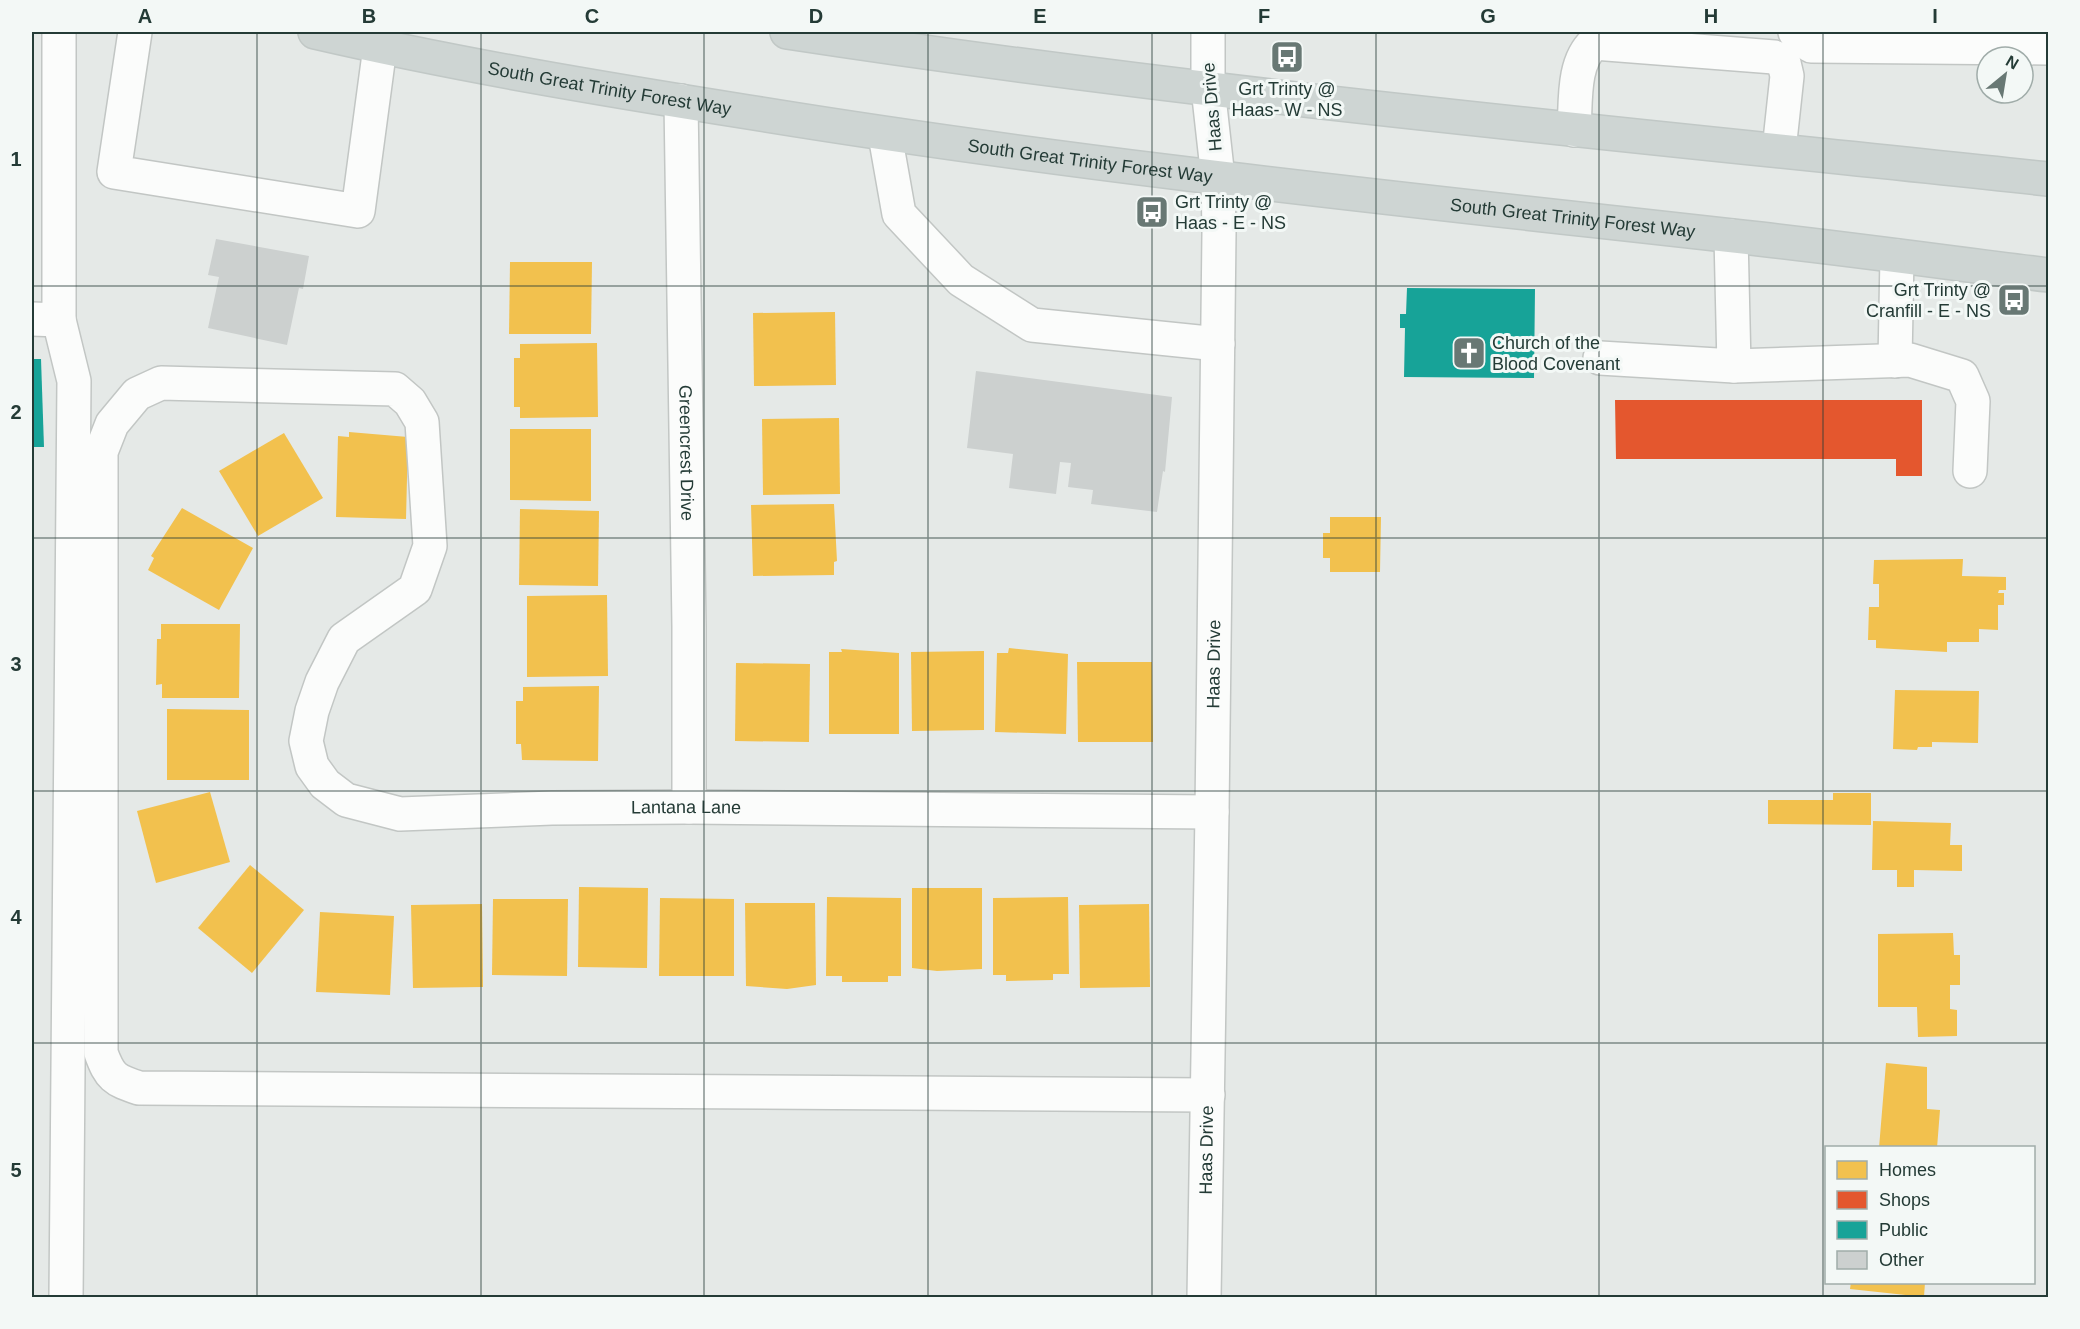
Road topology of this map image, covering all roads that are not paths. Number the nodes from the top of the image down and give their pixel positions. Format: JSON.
{"nodes":[{"id":1,"x":59,"y":32,"type":"edge"},
{"id":2,"x":135,"y":32,"type":"edge"},
{"id":3,"x":315,"y":32,"type":"edge"},
{"id":4,"x":787,"y":32,"type":"edge"},
{"id":5,"x":1208,"y":32,"type":"edge"},
{"id":6,"x":887,"y":39,"type":"edge"},
{"id":7,"x":1793,"y":44,"type":"edge"},
{"id":8,"x":380,"y":47,"type":"junction"},
{"id":9,"x":2049,"y":48,"type":"edge"},
{"id":10,"x":1208,"y":88,"type":"junction"},
{"id":11,"x":681,"y":101,"type":"junction"},
{"id":12,"x":1574,"y":130,"type":"junction"},
{"id":13,"x":885,"y":135,"type":"junction"},
{"id":14,"x":1779,"y":150,"type":"junction"},
{"id":15,"x":1218,"y":178,"type":"junction"},
{"id":16,"x":2049,"y":179,"type":"edge"},
{"id":17,"x":1731,"y":236,"type":"junction"},
{"id":18,"x":1897,"y":256,"type":"junction"},
{"id":19,"x":2049,"y":275,"type":"edge"},
{"id":20,"x":45,"y":320,"type":"edge"},
{"id":21,"x":1218,"y":344,"type":"junction"},
{"id":22,"x":1600,"y":358,"type":"dead end"},
{"id":23,"x":1894,"y":361,"type":"junction"},
{"id":24,"x":1734,"y":366,"type":"junction"},
{"id":25,"x":1970,"y":471,"type":"dead end"},
{"id":26,"x":689,"y":807,"type":"junction"},
{"id":27,"x":1212,"y":812,"type":"junction"},
{"id":28,"x":1208,"y":1095,"type":"junction"},
{"id":29,"x":66,"y":1298,"type":"edge"},
{"id":30,"x":1204,"y":1298,"type":"edge"}],
"edges":[{"from":1,"to":20,"type":"street"},
{"from":2,"to":8,"type":"street"},
{"from":3,"to":8,"type":"main road","name":"South Great Trinity Forest Way"},
{"from":4,"to":6,"type":"main road"},
{"from":5,"to":10,"type":"street","name":"Haas Drive"},
{"from":6,"to":10,"type":"main road"},
{"from":7,"to":9,"type":"street"},
{"from":7,"to":12,"type":"street"},
{"from":7,"to":14,"type":"street"},
{"from":8,"to":11,"type":"main road","name":"South Great Trinity Forest Way"},
{"from":10,"to":12,"type":"main road"},
{"from":10,"to":15,"type":"street","name":"Haas Drive"},
{"from":11,"to":13,"type":"main road","name":"South Great Trinity Forest Way"},
{"from":11,"to":26,"type":"street","name":"Greencrest Drive"},
{"from":12,"to":14,"type":"main road"},
{"from":13,"to":15,"type":"main road","name":"South Great Trinity Forest Way"},
{"from":13,"to":21,"type":"street"},
{"from":14,"to":16,"type":"main road"},
{"from":15,"to":17,"type":"main road","name":"South Great Trinity Forest Way"},
{"from":15,"to":21,"type":"street","name":"Haas Drive"},
{"from":17,"to":18,"type":"main road","name":"South Great Trinity Forest Way"},
{"from":17,"to":24,"type":"street"},
{"from":18,"to":19,"type":"main road","name":"South Great Trinity Forest Way"},
{"from":18,"to":23,"type":"street"},
{"from":20,"to":29,"type":"street"},
{"from":21,"to":27,"type":"street","name":"Haas Drive"},
{"from":22,"to":24,"type":"street"},
{"from":23,"to":24,"type":"street"},
{"from":23,"to":25,"type":"street"},
{"from":26,"to":27,"type":"street","name":"Lantana Lane"},
{"from":26,"to":28,"type":"street","name":"Lantana Lane"},
{"from":27,"to":28,"type":"street","name":"Haas Drive"},
{"from":28,"to":30,"type":"street","name":"Haas Drive"}]}
